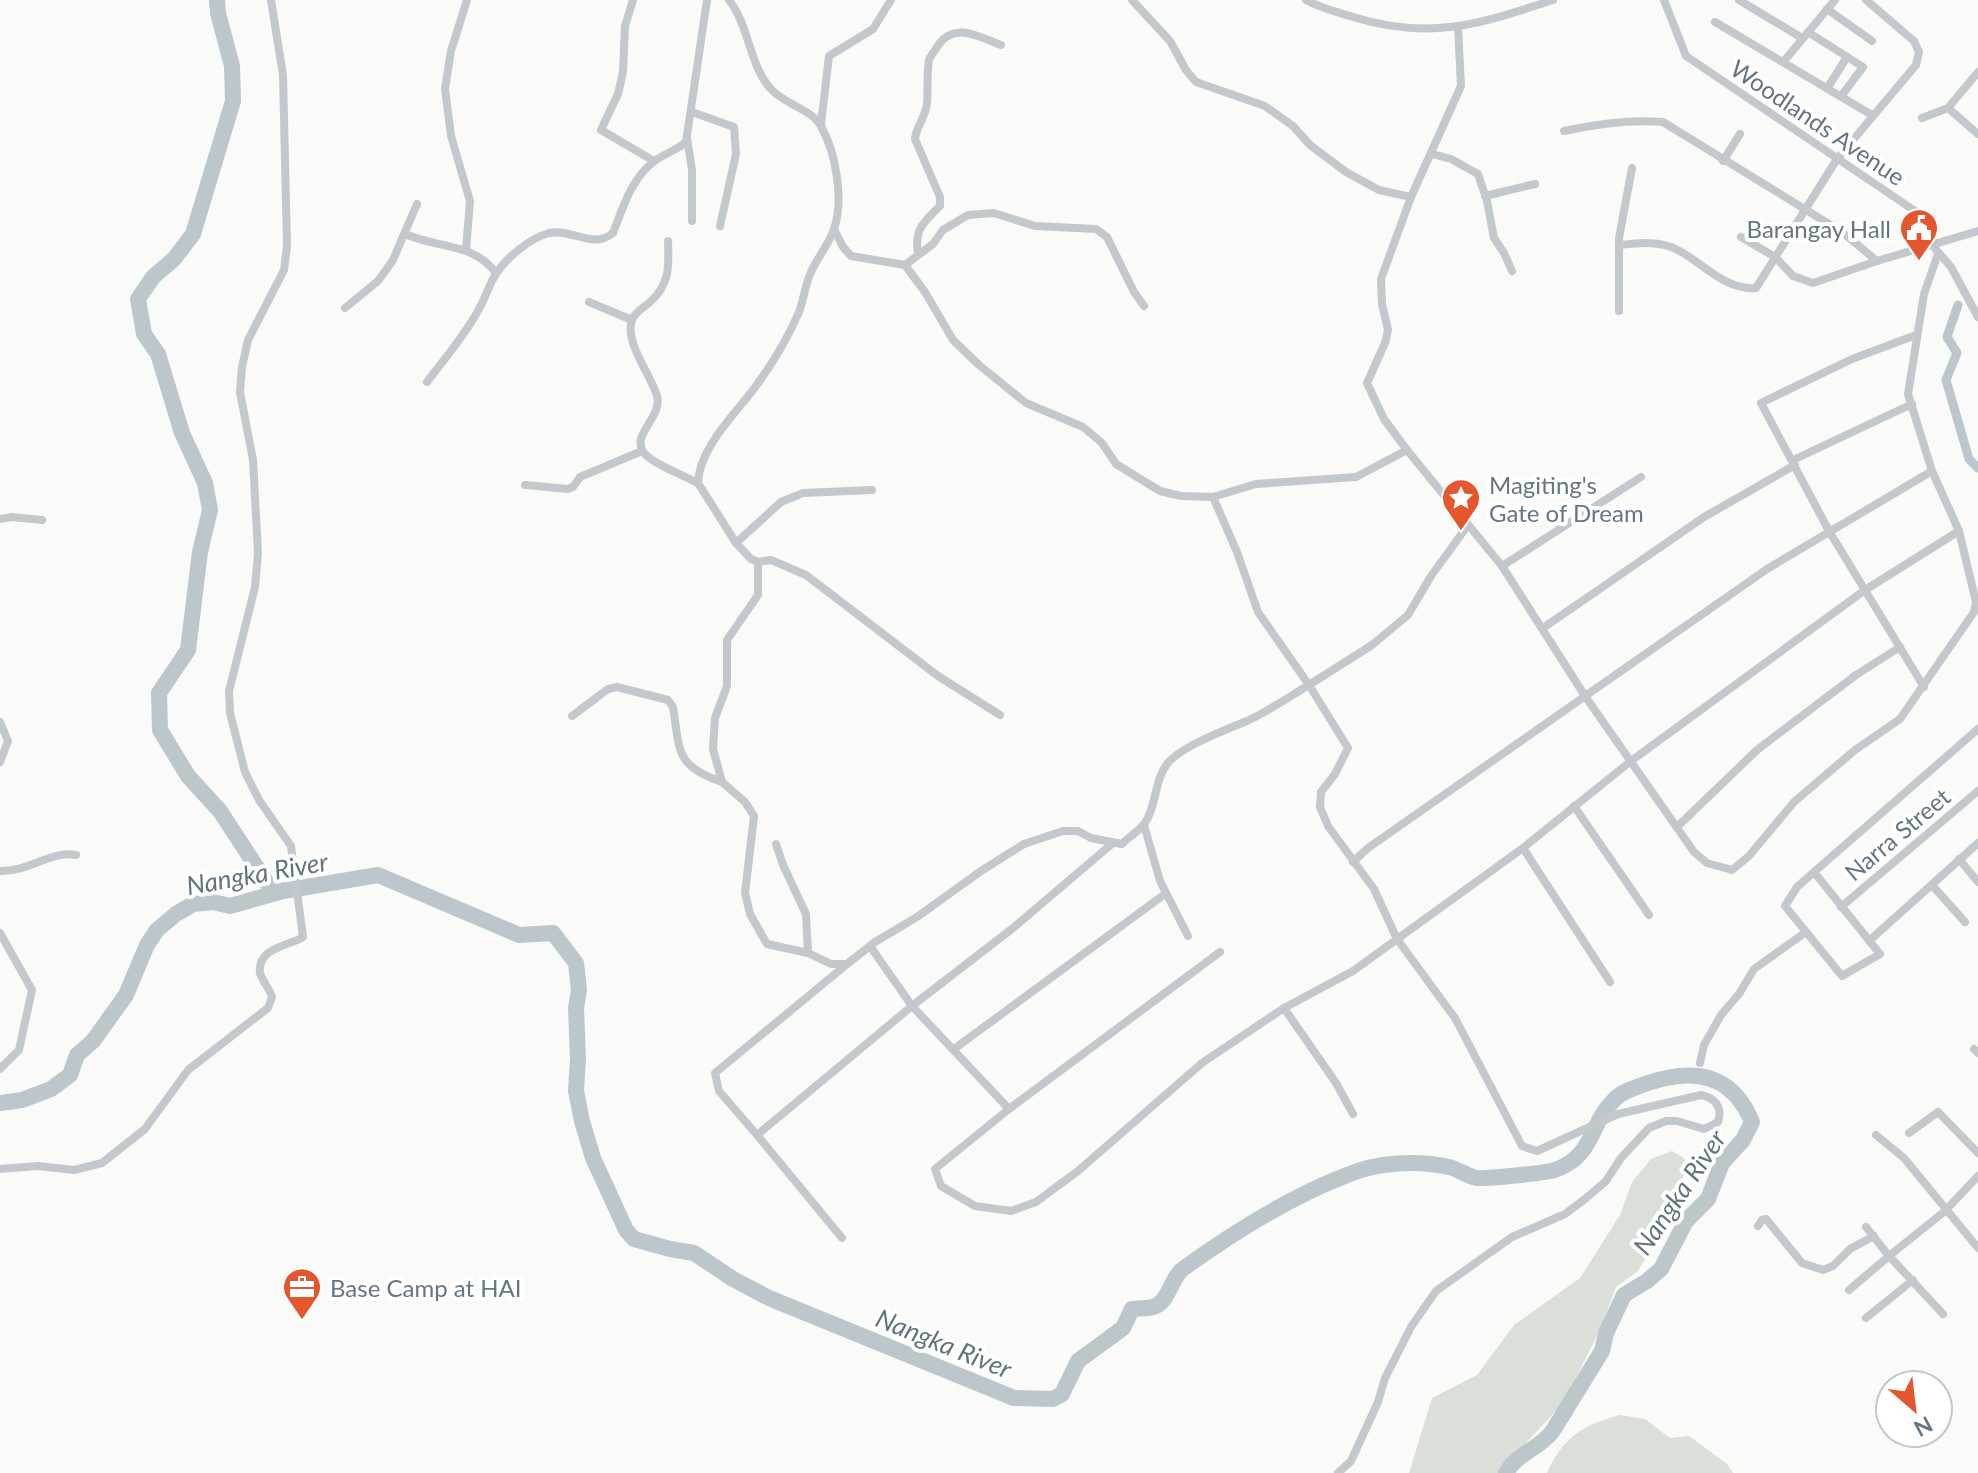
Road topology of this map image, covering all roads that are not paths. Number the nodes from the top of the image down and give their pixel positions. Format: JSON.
{"nodes":[{"id":1,"x":271,"y":0,"type":"edge"},
{"id":2,"x":467,"y":0,"type":"edge"},
{"id":3,"x":633,"y":0,"type":"edge"},
{"id":4,"x":707,"y":0,"type":"edge"},
{"id":5,"x":729,"y":0,"type":"edge"},
{"id":6,"x":891,"y":0,"type":"edge"},
{"id":7,"x":1132,"y":0,"type":"edge"},
{"id":8,"x":1306,"y":0,"type":"edge"},
{"id":9,"x":1514,"y":0,"type":"edge"},
{"id":10,"x":1553,"y":0,"type":"edge"},
{"id":11,"x":1664,"y":0,"type":"edge"},
{"id":12,"x":1739,"y":0,"type":"edge"},
{"id":13,"x":1835,"y":0,"type":"edge"},
{"id":14,"x":1866,"y":0,"type":"edge"},
{"id":15,"x":1827,"y":9,"type":"junction"},
{"id":16,"x":1517,"y":11,"type":"junction"},
{"id":17,"x":1715,"y":22,"type":"dead end"},
{"id":18,"x":1458,"y":27,"type":"junction"},
{"id":19,"x":1805,"y":35,"type":"junction"},
{"id":20,"x":1872,"y":41,"type":"dead end"},
{"id":21,"x":1001,"y":45,"type":"dead end"},
{"id":22,"x":1847,"y":57,"type":"junction"},
{"id":23,"x":1784,"y":61,"type":"junction"},
{"id":24,"x":1978,"y":72,"type":"edge"},
{"id":25,"x":1828,"y":87,"type":"junction"},
{"id":26,"x":1842,"y":95,"type":"junction"},
{"id":27,"x":1948,"y":108,"type":"junction"},
{"id":28,"x":692,"y":112,"type":"junction"},
{"id":29,"x":1872,"y":115,"type":"junction"},
{"id":30,"x":1922,"y":118,"type":"dead end"},
{"id":31,"x":821,"y":124,"type":"junction"},
{"id":32,"x":1564,"y":131,"type":"dead end"},
{"id":33,"x":1740,"y":134,"type":"dead end"},
{"id":34,"x":1978,"y":134,"type":"edge"},
{"id":35,"x":687,"y":137,"type":"junction"},
{"id":36,"x":1432,"y":154,"type":"junction"},
{"id":37,"x":1837,"y":159,"type":"junction"},
{"id":38,"x":654,"y":161,"type":"junction"},
{"id":39,"x":1723,"y":161,"type":"junction"},
{"id":40,"x":1632,"y":168,"type":"dead end"},
{"id":41,"x":1535,"y":184,"type":"dead end"},
{"id":42,"x":1485,"y":196,"type":"junction"},
{"id":43,"x":1411,"y":197,"type":"junction"},
{"id":44,"x":417,"y":204,"type":"dead end"},
{"id":45,"x":1805,"y":209,"type":"junction"},
{"id":46,"x":692,"y":221,"type":"dead end"},
{"id":47,"x":720,"y":226,"type":"dead end"},
{"id":48,"x":834,"y":229,"type":"junction"},
{"id":49,"x":1978,"y":231,"type":"edge"},
{"id":50,"x":405,"y":234,"type":"junction"},
{"id":51,"x":1741,"y":237,"type":"dead end"},
{"id":52,"x":668,"y":241,"type":"dead end"},
{"id":53,"x":1620,"y":245,"type":"junction"},
{"id":54,"x":466,"y":250,"type":"junction"},
{"id":55,"x":1936,"y":250,"type":"junction"},
{"id":56,"x":918,"y":253,"type":"junction"},
{"id":57,"x":1775,"y":257,"type":"junction"},
{"id":58,"x":1877,"y":261,"type":"junction"},
{"id":59,"x":905,"y":265,"type":"junction"},
{"id":60,"x":1512,"y":271,"type":"dead end"},
{"id":61,"x":496,"y":273,"type":"junction"},
{"id":62,"x":589,"y":302,"type":"dead end"},
{"id":63,"x":1144,"y":306,"type":"dead end"},
{"id":64,"x":345,"y":308,"type":"dead end"},
{"id":65,"x":1619,"y":311,"type":"dead end"},
{"id":66,"x":1978,"y":317,"type":"edge"},
{"id":67,"x":632,"y":320,"type":"junction"},
{"id":68,"x":1916,"y":335,"type":"junction"},
{"id":69,"x":427,"y":382,"type":"dead end"},
{"id":70,"x":1912,"y":404,"type":"junction"},
{"id":71,"x":1407,"y":450,"type":"junction"},
{"id":72,"x":642,"y":451,"type":"junction"},
{"id":73,"x":1794,"y":463,"type":"junction"},
{"id":74,"x":1932,"y":471,"type":"junction"},
{"id":75,"x":1641,"y":477,"type":"dead end"},
{"id":76,"x":698,"y":483,"type":"junction"},
{"id":77,"x":525,"y":485,"type":"dead end"},
{"id":78,"x":872,"y":490,"type":"dead end"},
{"id":79,"x":1213,"y":497,"type":"junction"},
{"id":80,"x":0,"y":519,"type":"edge"},
{"id":81,"x":42,"y":520,"type":"dead end"},
{"id":82,"x":1468,"y":525,"type":"junction"},
{"id":83,"x":1829,"y":531,"type":"junction"},
{"id":84,"x":1959,"y":531,"type":"junction"},
{"id":85,"x":736,"y":543,"type":"junction"},
{"id":86,"x":758,"y":562,"type":"junction"},
{"id":87,"x":1502,"y":566,"type":"junction"},
{"id":88,"x":1865,"y":590,"type":"junction"},
{"id":89,"x":1543,"y":628,"type":"junction"},
{"id":90,"x":1900,"y":647,"type":"junction"},
{"id":91,"x":1309,"y":685,"type":"junction"},
{"id":92,"x":1924,"y":687,"type":"junction"},
{"id":93,"x":1585,"y":696,"type":"junction"},
{"id":94,"x":1000,"y":715,"type":"dead end"},
{"id":95,"x":572,"y":716,"type":"dead end"},
{"id":96,"x":0,"y":722,"type":"edge"},
{"id":97,"x":1978,"y":729,"type":"edge"},
{"id":98,"x":1631,"y":761,"type":"junction"},
{"id":99,"x":0,"y":762,"type":"edge"},
{"id":100,"x":722,"y":782,"type":"junction"},
{"id":101,"x":1978,"y":791,"type":"edge"},
{"id":102,"x":1574,"y":806,"type":"junction"},
{"id":103,"x":1144,"y":825,"type":"junction"},
{"id":104,"x":1677,"y":827,"type":"junction"},
{"id":105,"x":1113,"y":843,"type":"junction"},
{"id":106,"x":1978,"y":843,"type":"edge"},
{"id":107,"x":776,"y":844,"type":"dead end"},
{"id":108,"x":1523,"y":848,"type":"junction"},
{"id":109,"x":76,"y":855,"type":"dead end"},
{"id":110,"x":1959,"y":859,"type":"junction"},
{"id":111,"x":1353,"y":862,"type":"junction"},
{"id":112,"x":0,"y":871,"type":"edge"},
{"id":113,"x":1814,"y":872,"type":"junction"},
{"id":114,"x":1978,"y":882,"type":"edge"},
{"id":115,"x":1932,"y":885,"type":"junction"},
{"id":116,"x":1165,"y":894,"type":"junction"},
{"id":117,"x":1841,"y":907,"type":"junction"},
{"id":118,"x":1649,"y":915,"type":"dead end"},
{"id":119,"x":1965,"y":922,"type":"dead end"},
{"id":120,"x":1806,"y":932,"type":"junction"},
{"id":121,"x":0,"y":933,"type":"edge"},
{"id":122,"x":1188,"y":936,"type":"dead end"},
{"id":123,"x":1397,"y":939,"type":"junction"},
{"id":124,"x":1869,"y":941,"type":"junction"},
{"id":125,"x":870,"y":946,"type":"junction"},
{"id":126,"x":1220,"y":952,"type":"dead end"},
{"id":127,"x":808,"y":953,"type":"junction"},
{"id":128,"x":847,"y":964,"type":"junction"},
{"id":129,"x":1610,"y":982,"type":"dead end"},
{"id":130,"x":912,"y":1006,"type":"junction"},
{"id":131,"x":1284,"y":1008,"type":"junction"},
{"id":132,"x":954,"y":1049,"type":"junction"},
{"id":133,"x":1700,"y":1063,"type":"dead end"},
{"id":134,"x":0,"y":1069,"type":"edge"},
{"id":135,"x":1009,"y":1109,"type":"junction"},
{"id":136,"x":1353,"y":1114,"type":"dead end"},
{"id":137,"x":1909,"y":1133,"type":"dead end"},
{"id":138,"x":757,"y":1135,"type":"junction"},
{"id":139,"x":1876,"y":1135,"type":"dead end"},
{"id":140,"x":1978,"y":1153,"type":"edge"},
{"id":141,"x":0,"y":1169,"type":"edge"},
{"id":142,"x":1978,"y":1176,"type":"edge"},
{"id":143,"x":1945,"y":1211,"type":"junction"},
{"id":144,"x":1758,"y":1226,"type":"dead end"},
{"id":145,"x":1866,"y":1227,"type":"dead end"},
{"id":146,"x":1874,"y":1236,"type":"junction"},
{"id":147,"x":842,"y":1238,"type":"dead end"},
{"id":148,"x":1978,"y":1248,"type":"edge"},
{"id":149,"x":1889,"y":1256,"type":"junction"},
{"id":150,"x":1913,"y":1280,"type":"junction"},
{"id":151,"x":1849,"y":1290,"type":"dead end"},
{"id":152,"x":1943,"y":1314,"type":"dead end"},
{"id":153,"x":1866,"y":1318,"type":"dead end"},
{"id":154,"x":1338,"y":1473,"type":"edge"}],
"edges":[{"from":1,"to":141,"type":"street"},
{"from":2,"to":54,"type":"street"},
{"from":3,"to":38,"type":"street"},
{"from":4,"to":28,"type":"street"},
{"from":5,"to":31,"type":"street"},
{"from":6,"to":31,"type":"street"},
{"from":7,"to":43,"type":"street"},
{"from":8,"to":18,"type":"street"},
{"from":9,"to":16,"type":"street"},
{"from":10,"to":16,"type":"street"},
{"from":11,"to":37,"type":"street","name":"Woodlands Avenue"},
{"from":12,"to":19,"type":"street"},
{"from":13,"to":15,"type":"street"},
{"from":14,"to":29,"type":"street"},
{"from":15,"to":19,"type":"street"},
{"from":15,"to":20,"type":"street"},
{"from":16,"to":18,"type":"street"},
{"from":17,"to":23,"type":"street"},
{"from":18,"to":36,"type":"street"},
{"from":19,"to":22,"type":"street"},
{"from":19,"to":23,"type":"street"},
{"from":21,"to":56,"type":"street"},
{"from":22,"to":25,"type":"street"},
{"from":22,"to":26,"type":"street"},
{"from":23,"to":25,"type":"street"},
{"from":24,"to":27,"type":"street"},
{"from":25,"to":26,"type":"street"},
{"from":26,"to":29,"type":"street"},
{"from":27,"to":30,"type":"street"},
{"from":27,"to":34,"type":"street"},
{"from":28,"to":35,"type":"street"},
{"from":28,"to":47,"type":"street"},
{"from":29,"to":37,"type":"street"},
{"from":31,"to":48,"type":"street"},
{"from":32,"to":39,"type":"street"},
{"from":33,"to":39,"type":"street"},
{"from":35,"to":38,"type":"street"},
{"from":35,"to":46,"type":"street"},
{"from":36,"to":42,"type":"street"},
{"from":36,"to":43,"type":"street"},
{"from":37,"to":45,"type":"street"},
{"from":37,"to":55,"type":"street","name":"Woodlands Avenue"},
{"from":38,"to":61,"type":"street"},
{"from":39,"to":45,"type":"street"},
{"from":40,"to":53,"type":"street"},
{"from":41,"to":42,"type":"street"},
{"from":42,"to":60,"type":"street"},
{"from":43,"to":71,"type":"street"},
{"from":44,"to":50,"type":"street"},
{"from":45,"to":57,"type":"street"},
{"from":45,"to":58,"type":"street"},
{"from":48,"to":59,"type":"street"},
{"from":48,"to":76,"type":"street"},
{"from":49,"to":55,"type":"street"},
{"from":50,"to":54,"type":"street"},
{"from":50,"to":64,"type":"street"},
{"from":51,"to":57,"type":"street"},
{"from":52,"to":67,"type":"street"},
{"from":53,"to":57,"type":"street"},
{"from":53,"to":65,"type":"street"},
{"from":54,"to":61,"type":"street"},
{"from":55,"to":58,"type":"street"},
{"from":55,"to":66,"type":"street","name":"Woodlands Avenue"},
{"from":55,"to":68,"type":"street"},
{"from":56,"to":59,"type":"street"},
{"from":56,"to":63,"type":"street"},
{"from":57,"to":58,"type":"street"},
{"from":59,"to":79,"type":"street"},
{"from":61,"to":69,"type":"street"},
{"from":62,"to":67,"type":"street"},
{"from":67,"to":72,"type":"street"},
{"from":68,"to":70,"type":"street"},
{"from":68,"to":73,"type":"street"},
{"from":70,"to":73,"type":"street"},
{"from":70,"to":74,"type":"street"},
{"from":71,"to":79,"type":"street"},
{"from":71,"to":82,"type":"street"},
{"from":72,"to":76,"type":"street"},
{"from":72,"to":77,"type":"street"},
{"from":73,"to":83,"type":"street"},
{"from":73,"to":89,"type":"street"},
{"from":74,"to":83,"type":"street"},
{"from":74,"to":84,"type":"street"},
{"from":75,"to":87,"type":"street"},
{"from":76,"to":85,"type":"street"},
{"from":78,"to":85,"type":"street"},
{"from":79,"to":91,"type":"street"},
{"from":80,"to":81,"type":"street"},
{"from":82,"to":87,"type":"street"},
{"from":82,"to":91,"type":"street"},
{"from":83,"to":88,"type":"street"},
{"from":83,"to":93,"type":"street"},
{"from":84,"to":88,"type":"street"},
{"from":84,"to":92,"type":"street"},
{"from":85,"to":86,"type":"street"},
{"from":86,"to":94,"type":"street"},
{"from":86,"to":100,"type":"street"},
{"from":87,"to":89,"type":"street"},
{"from":88,"to":90,"type":"street"},
{"from":88,"to":98,"type":"street"},
{"from":89,"to":93,"type":"street"},
{"from":90,"to":92,"type":"street"},
{"from":90,"to":104,"type":"street"},
{"from":91,"to":103,"type":"street"},
{"from":91,"to":111,"type":"street"},
{"from":92,"to":104,"type":"street"},
{"from":93,"to":98,"type":"street"},
{"from":93,"to":111,"type":"street"},
{"from":95,"to":100,"type":"street"},
{"from":96,"to":99,"type":"street"},
{"from":97,"to":113,"type":"street"},
{"from":98,"to":102,"type":"street"},
{"from":98,"to":104,"type":"street"},
{"from":100,"to":127,"type":"street"},
{"from":101,"to":117,"type":"street","name":"Narra Street"},
{"from":102,"to":108,"type":"street"},
{"from":102,"to":118,"type":"street"},
{"from":103,"to":105,"type":"street"},
{"from":103,"to":116,"type":"street"},
{"from":105,"to":125,"type":"street"},
{"from":105,"to":130,"type":"street"},
{"from":106,"to":110,"type":"street"},
{"from":107,"to":127,"type":"street"},
{"from":108,"to":123,"type":"street"},
{"from":108,"to":129,"type":"street"},
{"from":109,"to":112,"type":"street"},
{"from":110,"to":114,"type":"street"},
{"from":110,"to":115,"type":"street"},
{"from":111,"to":123,"type":"street"},
{"from":113,"to":117,"type":"street"},
{"from":113,"to":120,"type":"street"},
{"from":115,"to":119,"type":"street"},
{"from":115,"to":124,"type":"street"},
{"from":116,"to":122,"type":"street"},
{"from":116,"to":132,"type":"street"},
{"from":117,"to":124,"type":"street"},
{"from":120,"to":124,"type":"street"},
{"from":120,"to":133,"type":"street"},
{"from":121,"to":134,"type":"street"},
{"from":123,"to":131,"type":"street"},
{"from":123,"to":154,"type":"street"},
{"from":125,"to":128,"type":"street"},
{"from":125,"to":130,"type":"street"},
{"from":126,"to":135,"type":"street"},
{"from":127,"to":128,"type":"street"},
{"from":128,"to":138,"type":"street"},
{"from":130,"to":132,"type":"street"},
{"from":130,"to":138,"type":"street"},
{"from":131,"to":135,"type":"street"},
{"from":131,"to":136,"type":"street"},
{"from":132,"to":135,"type":"street"},
{"from":137,"to":140,"type":"street"},
{"from":138,"to":147,"type":"street"},
{"from":139,"to":143,"type":"street"},
{"from":142,"to":143,"type":"street"},
{"from":143,"to":148,"type":"street"},
{"from":143,"to":149,"type":"street"},
{"from":144,"to":146,"type":"street"},
{"from":145,"to":146,"type":"street"},
{"from":146,"to":149,"type":"street"},
{"from":149,"to":150,"type":"street"},
{"from":149,"to":151,"type":"street"},
{"from":150,"to":152,"type":"street"},
{"from":150,"to":153,"type":"street"}]}
